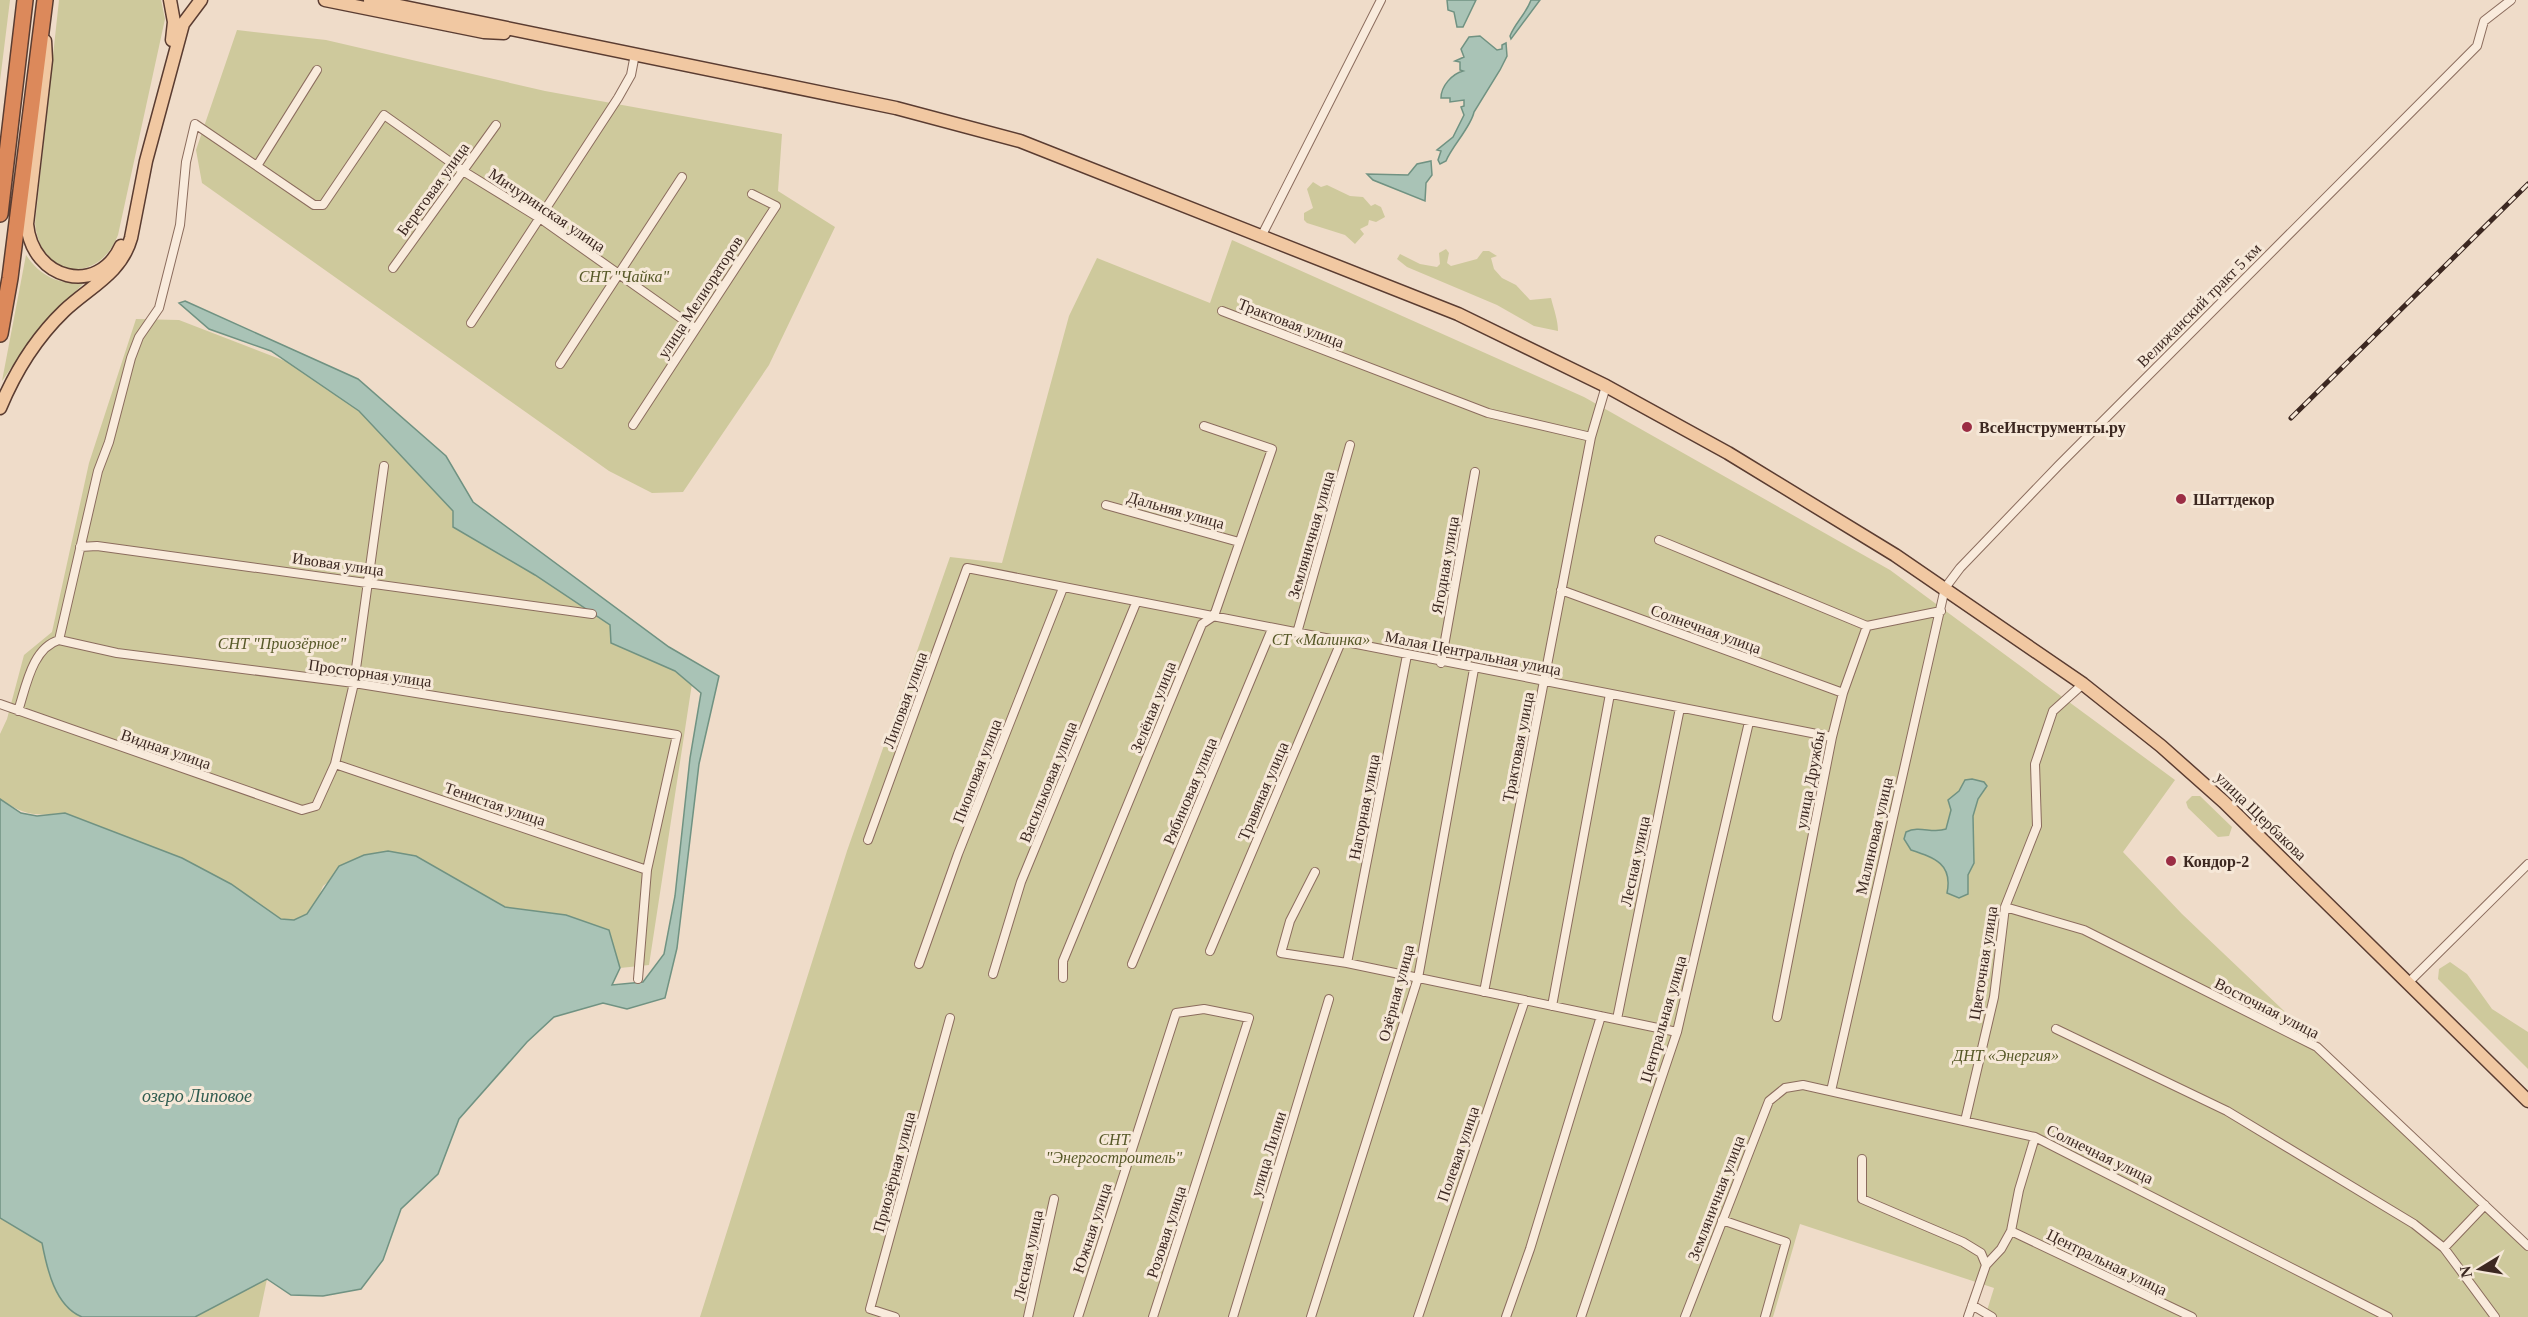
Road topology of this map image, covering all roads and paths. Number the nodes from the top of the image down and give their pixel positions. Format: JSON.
{"nodes":[{"id":1,"x":170,"y":0,"type":"edge"},
{"id":2,"x":201,"y":0,"type":"edge"},
{"id":3,"x":325,"y":0,"type":"edge"},
{"id":4,"x":370,"y":0,"type":"edge"},
{"id":5,"x":411,"y":0,"type":"edge"},
{"id":6,"x":1381,"y":0,"type":"edge"},
{"id":7,"x":2511,"y":0,"type":"edge"},
{"id":8,"x":25,"y":3,"type":"edge"},
{"id":9,"x":44,"y":5,"type":"edge"},
{"id":10,"x":542,"y":35,"type":"junction"},
{"id":11,"x":635,"y":54,"type":"junction"},
{"id":12,"x":317,"y":70,"type":"dead end"},
{"id":13,"x":158,"y":112,"type":"junction"},
{"id":14,"x":496,"y":125,"type":"dead end"},
{"id":15,"x":0,"y":151,"type":"edge"},
{"id":16,"x":146,"y":161,"type":"junction"},
{"id":17,"x":257,"y":166,"type":"junction"},
{"id":18,"x":463,"y":171,"type":"junction"},
{"id":19,"x":682,"y":177,"type":"dead end"},
{"id":20,"x":752,"y":194,"type":"dead end"},
{"id":21,"x":0,"y":214,"type":"edge"},
{"id":22,"x":541,"y":219,"type":"junction"},
{"id":23,"x":1262,"y":235,"type":"junction"},
{"id":24,"x":393,"y":268,"type":"dead end"},
{"id":25,"x":617,"y":274,"type":"junction"},
{"id":26,"x":1222,"y":311,"type":"dead end"},
{"id":27,"x":471,"y":323,"type":"dead end"},
{"id":28,"x":695,"y":328,"type":"junction"},
{"id":29,"x":0,"y":334,"type":"edge"},
{"id":30,"x":560,"y":364,"type":"dead end"},
{"id":31,"x":1606,"y":386,"type":"junction"},
{"id":32,"x":0,"y":408,"type":"edge"},
{"id":33,"x":633,"y":425,"type":"dead end"},
{"id":34,"x":1204,"y":426,"type":"dead end"},
{"id":35,"x":1591,"y":437,"type":"junction"},
{"id":36,"x":1350,"y":445,"type":"dead end"},
{"id":37,"x":384,"y":466,"type":"dead end"},
{"id":38,"x":1475,"y":471,"type":"dead end"},
{"id":39,"x":1106,"y":505,"type":"dead end"},
{"id":40,"x":1659,"y":540,"type":"dead end"},
{"id":41,"x":1239,"y":542,"type":"junction"},
{"id":42,"x":80,"y":547,"type":"junction"},
{"id":43,"x":967,"y":568,"type":"joint"},
{"id":44,"x":369,"y":582,"type":"junction"},
{"id":45,"x":1063,"y":588,"type":"junction"},
{"id":46,"x":1945,"y":588,"type":"junction"},
{"id":47,"x":1561,"y":590,"type":"junction"},
{"id":48,"x":1136,"y":603,"type":"junction"},
{"id":49,"x":1941,"y":611,"type":"junction"},
{"id":50,"x":592,"y":614,"type":"dead end"},
{"id":51,"x":1214,"y":616,"type":"junction"},
{"id":52,"x":1867,"y":626,"type":"junction"},
{"id":53,"x":1272,"y":629,"type":"junction"},
{"id":54,"x":1297,"y":633,"type":"junction"},
{"id":55,"x":59,"y":640,"type":"junction"},
{"id":56,"x":1341,"y":642,"type":"junction"},
{"id":57,"x":1407,"y":656,"type":"junction"},
{"id":58,"x":1441,"y":663,"type":"junction"},
{"id":59,"x":1474,"y":669,"type":"junction"},
{"id":60,"x":1545,"y":681,"type":"junction"},
{"id":61,"x":354,"y":683,"type":"junction"},
{"id":62,"x":2083,"y":684,"type":"junction"},
{"id":63,"x":1843,"y":693,"type":"junction"},
{"id":64,"x":1610,"y":694,"type":"junction"},
{"id":65,"x":0,"y":705,"type":"edge"},
{"id":66,"x":1680,"y":708,"type":"junction"},
{"id":67,"x":15,"y":710,"type":"junction"},
{"id":68,"x":1749,"y":722,"type":"junction"},
{"id":69,"x":1832,"y":737,"type":"junction"},
{"id":70,"x":335,"y":764,"type":"junction"},
{"id":71,"x":868,"y":840,"type":"dead end"},
{"id":72,"x":2528,"y":864,"type":"edge"},
{"id":73,"x":646,"y":870,"type":"junction"},
{"id":74,"x":1315,"y":872,"type":"dead end"},
{"id":75,"x":2005,"y":907,"type":"junction"},
{"id":76,"x":1210,"y":951,"type":"dead end"},
{"id":77,"x":1347,"y":963,"type":"junction"},
{"id":78,"x":919,"y":964,"type":"dead end"},
{"id":79,"x":1132,"y":964,"type":"dead end"},
{"id":80,"x":993,"y":974,"type":"dead end"},
{"id":81,"x":1063,"y":978,"type":"dead end"},
{"id":82,"x":1418,"y":978,"type":"junction"},
{"id":83,"x":638,"y":979,"type":"dead end"},
{"id":84,"x":2409,"y":982,"type":"junction"},
{"id":85,"x":1484,"y":992,"type":"junction"},
{"id":86,"x":1329,"y":999,"type":"dead end"},
{"id":87,"x":1525,"y":1000,"type":"junction"},
{"id":88,"x":1552,"y":1006,"type":"junction"},
{"id":89,"x":1602,"y":1016,"type":"junction"},
{"id":90,"x":1776,"y":1017,"type":"dead end"},
{"id":91,"x":950,"y":1018,"type":"dead end"},
{"id":92,"x":1249,"y":1018,"type":"joint"},
{"id":93,"x":1617,"y":1019,"type":"junction"},
{"id":94,"x":2056,"y":1029,"type":"dead end"},
{"id":95,"x":1677,"y":1032,"type":"junction"},
{"id":96,"x":1831,"y":1091,"type":"junction"},
{"id":97,"x":1779,"y":1092,"type":"joint"},
{"id":98,"x":2528,"y":1101,"type":"edge"},
{"id":99,"x":1965,"y":1121,"type":"junction"},
{"id":100,"x":2035,"y":1137,"type":"junction"},
{"id":101,"x":1862,"y":1158,"type":"dead end"},
{"id":102,"x":1054,"y":1199,"type":"dead end"},
{"id":103,"x":2485,"y":1205,"type":"junction"},
{"id":104,"x":1722,"y":1220,"type":"junction"},
{"id":105,"x":2011,"y":1231,"type":"junction"},
{"id":106,"x":2528,"y":1246,"type":"edge"},
{"id":107,"x":2444,"y":1248,"type":"junction"},
{"id":108,"x":1986,"y":1265,"type":"junction"},
{"id":109,"x":1972,"y":1305,"type":"junction"},
{"id":110,"x":895,"y":1317,"type":"edge"},
{"id":111,"x":1028,"y":1317,"type":"edge"},
{"id":112,"x":1078,"y":1317,"type":"edge"},
{"id":113,"x":1153,"y":1317,"type":"edge"},
{"id":114,"x":1233,"y":1317,"type":"edge"},
{"id":115,"x":1311,"y":1317,"type":"edge"},
{"id":116,"x":1418,"y":1317,"type":"edge"},
{"id":117,"x":1506,"y":1317,"type":"edge"},
{"id":118,"x":1581,"y":1317,"type":"edge"},
{"id":119,"x":1685,"y":1317,"type":"edge"},
{"id":120,"x":1765,"y":1317,"type":"edge"},
{"id":121,"x":1968,"y":1317,"type":"edge"},
{"id":122,"x":1992,"y":1317,"type":"edge"},
{"id":123,"x":2192,"y":1317,"type":"edge"},
{"id":124,"x":2388,"y":1317,"type":"edge"},
{"id":125,"x":2495,"y":1317,"type":"edge"}],
"edges":[{"from":1,"to":13,"type":"main road"},
{"from":2,"to":13,"type":"main road"},
{"from":3,"to":10,"type":"main road"},
{"from":4,"to":10,"type":"main road"},
{"from":5,"to":10,"type":"main road"},
{"from":6,"to":23,"type":"street"},
{"from":7,"to":46,"type":"street","name":"Велижанский тракт 5 км"},
{"from":8,"to":15,"type":"main road"},
{"from":8,"to":21,"type":"highway"},
{"from":9,"to":16,"type":"main road"},
{"from":9,"to":29,"type":"highway"},
{"from":10,"to":11,"type":"main road","name":"улица Щербакова"},
{"from":11,"to":22,"type":"street"},
{"from":11,"to":23,"type":"main road","name":"улица Щербакова"},
{"from":12,"to":17,"type":"street"},
{"from":13,"to":16,"type":"main road"},
{"from":14,"to":18,"type":"street","name":"Береговая улица"},
{"from":16,"to":32,"type":"main road"},
{"from":17,"to":18,"type":"street","name":"Мичуринская улица"},
{"from":17,"to":42,"type":"street"},
{"from":18,"to":22,"type":"street","name":"Мичуринская улица"},
{"from":18,"to":24,"type":"street","name":"Береговая улица"},
{"from":19,"to":25,"type":"street"},
{"from":20,"to":28,"type":"street","name":"улица Мелиораторов"},
{"from":22,"to":25,"type":"street","name":"Мичуринская улица"},
{"from":22,"to":27,"type":"street"},
{"from":23,"to":31,"type":"main road","name":"улица Щербакова"},
{"from":25,"to":28,"type":"street","name":"Мичуринская улица"},
{"from":25,"to":30,"type":"street"},
{"from":26,"to":35,"type":"street","name":"Трактовая улица"},
{"from":28,"to":33,"type":"street","name":"улица Мелиораторов"},
{"from":31,"to":35,"type":"street","name":"Трактовая улица"},
{"from":31,"to":46,"type":"main road","name":"улица Щербакова"},
{"from":34,"to":41,"type":"street","name":"Зелёная улица"},
{"from":35,"to":47,"type":"street","name":"Трактовая улица"},
{"from":36,"to":54,"type":"street","name":"Земляничная улица"},
{"from":37,"to":44,"type":"street"},
{"from":38,"to":58,"type":"street","name":"Ягодная улица"},
{"from":39,"to":41,"type":"street","name":"Дальняя улица"},
{"from":40,"to":52,"type":"street"},
{"from":41,"to":51,"type":"street","name":"Зелёная улица"},
{"from":42,"to":44,"type":"street","name":"Ивовая улица"},
{"from":42,"to":55,"type":"street"},
{"from":43,"to":45,"type":"street","name":"Малая Центральная улица"},
{"from":43,"to":71,"type":"street","name":"Липовая улица"},
{"from":44,"to":50,"type":"street","name":"Ивовая улица"},
{"from":44,"to":61,"type":"street"},
{"from":45,"to":48,"type":"street","name":"Малая Центральная улица"},
{"from":45,"to":78,"type":"street","name":"Пионовая улица"},
{"from":46,"to":49,"type":"street","name":"Малиновая улица"},
{"from":46,"to":62,"type":"main road","name":"улица Щербакова"},
{"from":47,"to":60,"type":"street","name":"Трактовая улица"},
{"from":47,"to":63,"type":"street","name":"Солнечная улица"},
{"from":48,"to":51,"type":"street","name":"Малая Центральная улица"},
{"from":48,"to":80,"type":"street","name":"Васильковая улица"},
{"from":49,"to":52,"type":"street"},
{"from":49,"to":96,"type":"street","name":"Малиновая улица"},
{"from":51,"to":53,"type":"street","name":"Малая Центральная улица"},
{"from":51,"to":81,"type":"street","name":"Зелёная улица"},
{"from":52,"to":63,"type":"street","name":"улица Дружбы"},
{"from":53,"to":54,"type":"street","name":"Малая Центральная улица"},
{"from":53,"to":79,"type":"street","name":"Рябиновая улица"},
{"from":54,"to":56,"type":"street","name":"Малая Центральная улица"},
{"from":55,"to":61,"type":"street","name":"Просторная улица"},
{"from":55,"to":67,"type":"street"},
{"from":56,"to":57,"type":"street","name":"Малая Центральная улица"},
{"from":56,"to":76,"type":"street","name":"Травяная улица"},
{"from":57,"to":58,"type":"street","name":"Малая Центральная улица"},
{"from":57,"to":77,"type":"street","name":"Нагорная улица"},
{"from":58,"to":59,"type":"street","name":"Малая Центральная улица"},
{"from":59,"to":60,"type":"street","name":"Малая Центральная улица"},
{"from":59,"to":82,"type":"street","name":"Озёрная улица"},
{"from":60,"to":64,"type":"street","name":"Малая Центральная улица"},
{"from":60,"to":85,"type":"street","name":"Трактовая улица"},
{"from":61,"to":70,"type":"street"},
{"from":61,"to":73,"type":"street","name":"Просторная улица"},
{"from":62,"to":75,"type":"street","name":"Цветочная улица"},
{"from":62,"to":84,"type":"main road","name":"улица Щербакова"},
{"from":63,"to":69,"type":"street","name":"улица Дружбы"},
{"from":64,"to":66,"type":"street","name":"Малая Центральная улица"},
{"from":64,"to":88,"type":"street"},
{"from":65,"to":67,"type":"street","name":"Видная улица"},
{"from":66,"to":68,"type":"street","name":"Малая Центральная улица"},
{"from":66,"to":93,"type":"street","name":"Лесная улица"},
{"from":67,"to":70,"type":"street","name":"Видная улица"},
{"from":68,"to":69,"type":"street","name":"Малая Центральная улица"},
{"from":68,"to":95,"type":"street","name":"Центральная улица"},
{"from":69,"to":90,"type":"street","name":"улица Дружбы"},
{"from":70,"to":73,"type":"street","name":"Тенистая улица"},
{"from":72,"to":84,"type":"street"},
{"from":73,"to":83,"type":"street"},
{"from":74,"to":77,"type":"street"},
{"from":75,"to":99,"type":"street","name":"Цветочная улица"},
{"from":75,"to":103,"type":"street","name":"Восточная улица"},
{"from":77,"to":82,"type":"street"},
{"from":82,"to":85,"type":"street"},
{"from":82,"to":115,"type":"street","name":"Озёрная улица"},
{"from":84,"to":98,"type":"main road","name":"улица Щербакова"},
{"from":85,"to":87,"type":"street"},
{"from":86,"to":114,"type":"street","name":"улица Лилии"},
{"from":87,"to":88,"type":"street"},
{"from":87,"to":116,"type":"street","name":"Полевая улица"},
{"from":88,"to":89,"type":"street"},
{"from":89,"to":93,"type":"street"},
{"from":89,"to":117,"type":"street"},
{"from":91,"to":110,"type":"street","name":"Приозёрная улица"},
{"from":92,"to":112,"type":"street","name":"Южная улица"},
{"from":92,"to":113,"type":"street","name":"Розовая улица"},
{"from":93,"to":95,"type":"street"},
{"from":94,"to":107,"type":"street"},
{"from":95,"to":118,"type":"street","name":"Центральная улица"},
{"from":96,"to":97,"type":"street","name":"Солнечная улица"},
{"from":96,"to":99,"type":"street","name":"Солнечная улица"},
{"from":97,"to":104,"type":"street","name":"Земляничная улица"},
{"from":99,"to":100,"type":"street","name":"Солнечная улица"},
{"from":100,"to":105,"type":"street"},
{"from":100,"to":124,"type":"street","name":"Солнечная улица"},
{"from":101,"to":108,"type":"street"},
{"from":102,"to":111,"type":"street","name":"Лесная улица"},
{"from":103,"to":106,"type":"street","name":"Восточная улица"},
{"from":103,"to":107,"type":"street"},
{"from":104,"to":119,"type":"street","name":"Земляничная улица"},
{"from":104,"to":120,"type":"street"},
{"from":105,"to":108,"type":"street"},
{"from":105,"to":123,"type":"street","name":"Центральная улица"},
{"from":107,"to":125,"type":"street"},
{"from":108,"to":109,"type":"street"},
{"from":109,"to":121,"type":"street"},
{"from":109,"to":122,"type":"street"}]}
